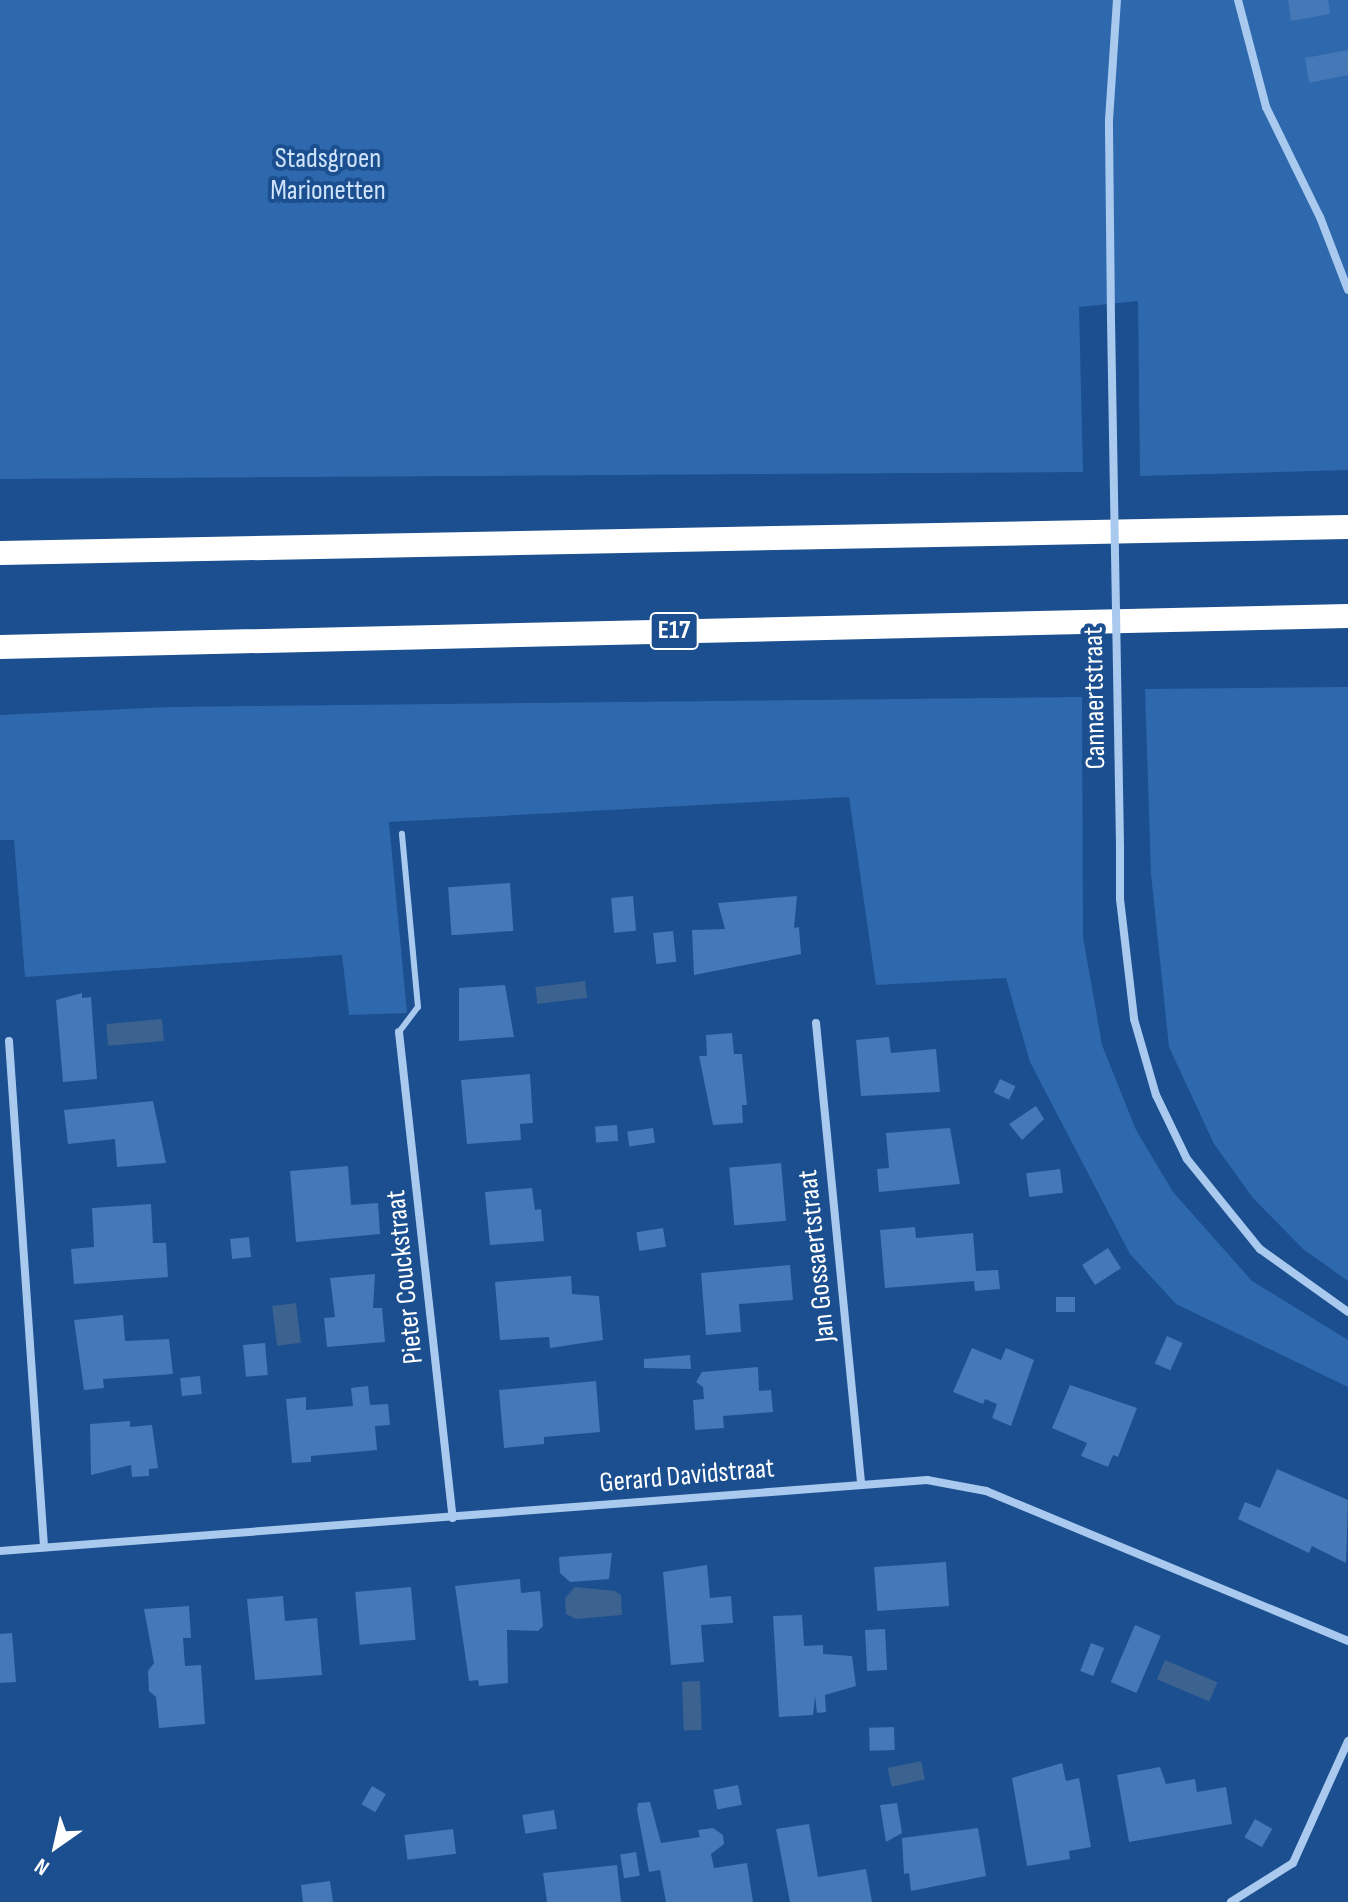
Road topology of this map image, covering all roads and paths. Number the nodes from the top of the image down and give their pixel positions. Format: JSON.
{"nodes":[{"id":1,"x":1117,"y":0,"type":"edge"},
{"id":2,"x":1238,"y":0,"type":"edge"},
{"id":3,"x":1348,"y":290,"type":"edge"},
{"id":4,"x":1348,"y":527,"type":"edge"},
{"id":5,"x":0,"y":553,"type":"edge"},
{"id":6,"x":1348,"y":616,"type":"edge"},
{"id":7,"x":0,"y":647,"type":"edge"},
{"id":8,"x":402,"y":834,"type":"dead end"},
{"id":9,"x":816,"y":1023,"type":"dead end"},
{"id":10,"x":399,"y":1032,"type":"joint"},
{"id":11,"x":9,"y":1041,"type":"dead end"},
{"id":12,"x":1348,"y":1312,"type":"edge"},
{"id":13,"x":861,"y":1484,"type":"junction"},
{"id":14,"x":453,"y":1518,"type":"junction"},
{"id":15,"x":44,"y":1547,"type":"junction"},
{"id":16,"x":0,"y":1551,"type":"edge"},
{"id":17,"x":1348,"y":1641,"type":"edge"},
{"id":18,"x":1348,"y":1741,"type":"edge"},
{"id":19,"x":1231,"y":1902,"type":"edge"}],
"edges":[{"from":1,"to":12,"type":"street","name":"Cannaertstraat","bridge":true},
{"from":2,"to":3,"type":"street"},
{"from":4,"to":5,"type":"highway"},
{"from":6,"to":7,"type":"highway","number":"E17"},
{"from":8,"to":10,"type":"lane"},
{"from":9,"to":13,"type":"street","name":"Jan Gossaertstraat"},
{"from":10,"to":14,"type":"street","name":"Pieter Couckstraat"},
{"from":11,"to":15,"type":"street"},
{"from":13,"to":14,"type":"street","name":"Gerard Davidstraat"},
{"from":13,"to":17,"type":"street","name":"Gerard Davidstraat"},
{"from":14,"to":15,"type":"street","name":"Gerard Davidstraat"},
{"from":15,"to":16,"type":"street","name":"Gerard Davidstraat"},
{"from":18,"to":19,"type":"street"}]}
